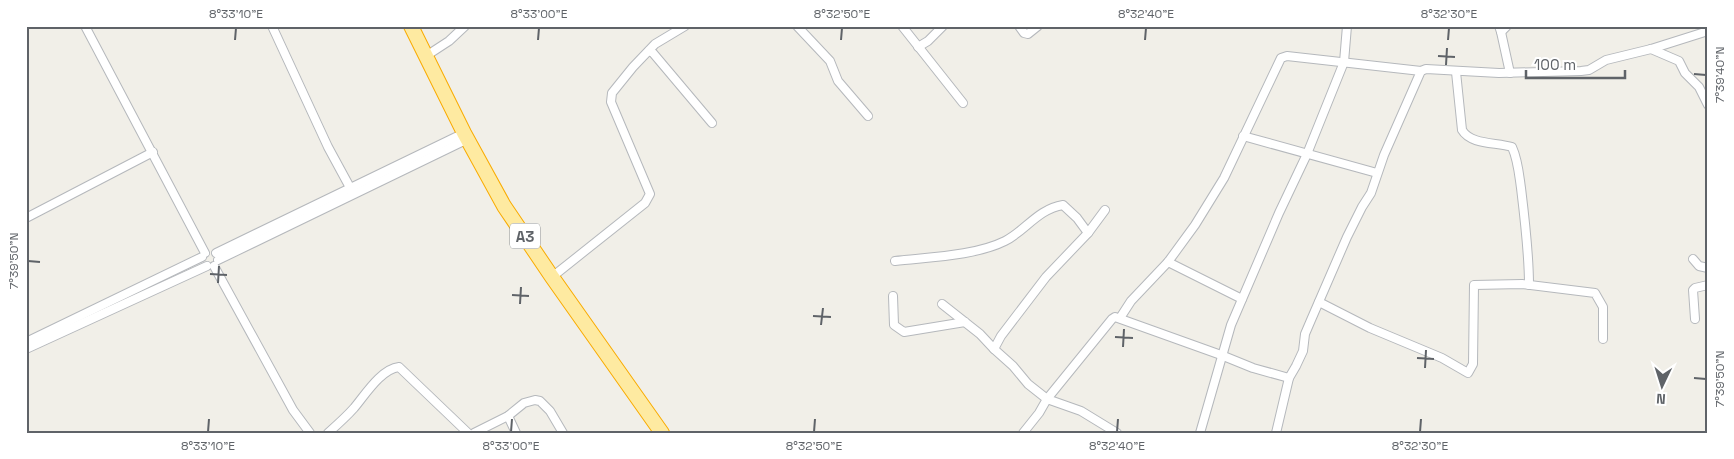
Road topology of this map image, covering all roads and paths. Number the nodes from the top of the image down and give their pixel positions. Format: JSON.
{"nodes":[{"id":1,"x":85,"y":26,"type":"edge"},
{"id":2,"x":272,"y":26,"type":"edge"},
{"id":3,"x":412,"y":26,"type":"edge"},
{"id":4,"x":465,"y":26,"type":"edge"},
{"id":5,"x":685,"y":26,"type":"edge"},
{"id":6,"x":797,"y":26,"type":"edge"},
{"id":7,"x":902,"y":26,"type":"edge"},
{"id":8,"x":943,"y":26,"type":"edge"},
{"id":9,"x":1019,"y":26,"type":"edge"},
{"id":10,"x":1038,"y":26,"type":"edge"},
{"id":11,"x":1347,"y":26,"type":"edge"},
{"id":12,"x":1507,"y":26,"type":"edge"},
{"id":13,"x":1500,"y":29,"type":"edge"},
{"id":14,"x":1708,"y":31,"type":"edge"},
{"id":15,"x":918,"y":47,"type":"junction"},
{"id":16,"x":649,"y":50,"type":"junction"},
{"id":17,"x":1651,"y":50,"type":"junction"},
{"id":18,"x":426,"y":56,"type":"junction"},
{"id":19,"x":1344,"y":62,"type":"junction"},
{"id":20,"x":1421,"y":71,"type":"junction"},
{"id":21,"x":1456,"y":72,"type":"junction"},
{"id":22,"x":1510,"y":72,"type":"junction"},
{"id":23,"x":963,"y":103,"type":"dead end"},
{"id":24,"x":1708,"y":105,"type":"edge"},
{"id":25,"x":868,"y":116,"type":"dead end"},
{"id":26,"x":712,"y":123,"type":"dead end"},
{"id":27,"x":466,"y":136,"type":"junction"},
{"id":28,"x":1243,"y":136,"type":"junction"},
{"id":29,"x":153,"y":152,"type":"junction"},
{"id":30,"x":1307,"y":154,"type":"junction"},
{"id":31,"x":1377,"y":173,"type":"junction"},
{"id":32,"x":352,"y":192,"type":"junction"},
{"id":33,"x":1105,"y":210,"type":"dead end"},
{"id":34,"x":26,"y":218,"type":"edge"},
{"id":35,"x":1088,"y":233,"type":"junction"},
{"id":36,"x":203,"y":255,"type":"junction"},
{"id":37,"x":1694,"y":259,"type":"dead end"},
{"id":38,"x":214,"y":261,"type":"junction"},
{"id":39,"x":894,"y":261,"type":"dead end"},
{"id":40,"x":1168,"y":262,"type":"junction"},
{"id":41,"x":1708,"y":268,"type":"edge"},
{"id":42,"x":552,"y":277,"type":"junction"},
{"id":43,"x":1529,"y":285,"type":"junction"},
{"id":44,"x":1708,"y":285,"type":"edge"},
{"id":45,"x":893,"y":296,"type":"dead end"},
{"id":46,"x":1242,"y":299,"type":"junction"},
{"id":47,"x":1319,"y":302,"type":"junction"},
{"id":48,"x":942,"y":304,"type":"dead end"},
{"id":49,"x":1120,"y":318,"type":"junction"},
{"id":50,"x":1696,"y":319,"type":"dead end"},
{"id":51,"x":966,"y":322,"type":"junction"},
{"id":52,"x":1603,"y":339,"type":"dead end"},
{"id":53,"x":26,"y":342,"type":"edge"},
{"id":54,"x":26,"y":349,"type":"edge"},
{"id":55,"x":994,"y":349,"type":"junction"},
{"id":56,"x":1222,"y":355,"type":"junction"},
{"id":57,"x":1289,"y":378,"type":"junction"},
{"id":58,"x":1047,"y":399,"type":"junction"},
{"id":59,"x":508,"y":416,"type":"junction"},
{"id":60,"x":310,"y":433,"type":"edge"},
{"id":61,"x":328,"y":433,"type":"edge"},
{"id":62,"x":468,"y":433,"type":"edge"},
{"id":63,"x":474,"y":433,"type":"edge"},
{"id":64,"x":516,"y":433,"type":"edge"},
{"id":65,"x":563,"y":433,"type":"edge"},
{"id":66,"x":662,"y":433,"type":"edge"},
{"id":67,"x":1024,"y":433,"type":"edge"},
{"id":68,"x":1117,"y":433,"type":"edge"},
{"id":69,"x":1200,"y":433,"type":"edge"},
{"id":70,"x":1276,"y":433,"type":"edge"}],
"edges":[{"from":1,"to":29,"type":"street"},
{"from":2,"to":32,"type":"street"},
{"from":3,"to":18,"type":"highway","number":"A3"},
{"from":4,"to":18,"type":"street"},
{"from":5,"to":16,"type":"street"},
{"from":6,"to":25,"type":"street"},
{"from":7,"to":15,"type":"street"},
{"from":8,"to":15,"type":"street"},
{"from":9,"to":10,"type":"street"},
{"from":11,"to":19,"type":"street"},
{"from":12,"to":13,"type":"street"},
{"from":13,"to":22,"type":"street"},
{"from":14,"to":17,"type":"street"},
{"from":15,"to":23,"type":"street"},
{"from":16,"to":26,"type":"street"},
{"from":16,"to":42,"type":"street"},
{"from":17,"to":22,"type":"street"},
{"from":17,"to":24,"type":"street"},
{"from":18,"to":27,"type":"highway","number":"A3"},
{"from":19,"to":20,"type":"street"},
{"from":19,"to":28,"type":"street"},
{"from":19,"to":30,"type":"street"},
{"from":20,"to":21,"type":"street"},
{"from":20,"to":31,"type":"street"},
{"from":21,"to":22,"type":"street"},
{"from":21,"to":43,"type":"street"},
{"from":27,"to":32,"type":"street"},
{"from":27,"to":42,"type":"highway","number":"A3"},
{"from":28,"to":30,"type":"street"},
{"from":28,"to":40,"type":"street"},
{"from":29,"to":34,"type":"street"},
{"from":29,"to":36,"type":"street"},
{"from":30,"to":31,"type":"street"},
{"from":30,"to":46,"type":"street"},
{"from":31,"to":47,"type":"street"},
{"from":32,"to":38,"type":"street"},
{"from":33,"to":35,"type":"street"},
{"from":35,"to":39,"type":"street"},
{"from":35,"to":55,"type":"street"},
{"from":36,"to":38,"type":"street"},
{"from":36,"to":38,"type":"street"},
{"from":36,"to":53,"type":"street"},
{"from":37,"to":41,"type":"street"},
{"from":38,"to":54,"type":"street"},
{"from":38,"to":60,"type":"street"},
{"from":40,"to":46,"type":"street"},
{"from":40,"to":49,"type":"street"},
{"from":42,"to":66,"type":"highway","number":"A3"},
{"from":43,"to":47,"type":"street"},
{"from":43,"to":52,"type":"street"},
{"from":44,"to":50,"type":"street"},
{"from":45,"to":51,"type":"street"},
{"from":46,"to":56,"type":"street"},
{"from":47,"to":57,"type":"street"},
{"from":48,"to":51,"type":"street"},
{"from":49,"to":56,"type":"street"},
{"from":49,"to":58,"type":"street"},
{"from":51,"to":55,"type":"street"},
{"from":55,"to":58,"type":"street"},
{"from":56,"to":57,"type":"street"},
{"from":56,"to":69,"type":"street"},
{"from":57,"to":70,"type":"street"},
{"from":58,"to":67,"type":"street"},
{"from":58,"to":68,"type":"street"},
{"from":59,"to":63,"type":"street"},
{"from":59,"to":64,"type":"street"},
{"from":59,"to":65,"type":"street"},
{"from":61,"to":62,"type":"street"}]}
